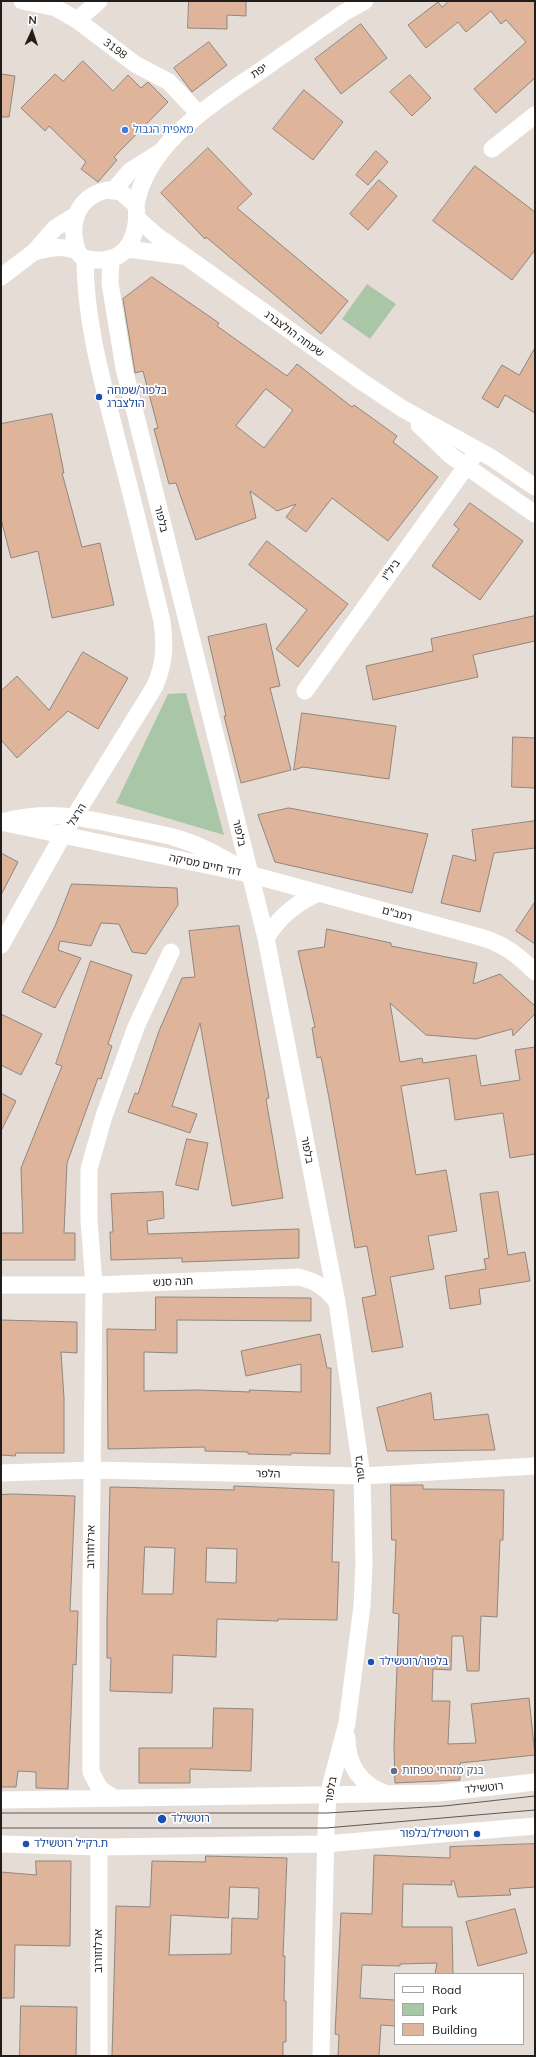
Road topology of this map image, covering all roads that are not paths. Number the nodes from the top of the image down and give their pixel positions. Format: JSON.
{"nodes":[{"id":1,"x":22,"y":1,"type":"edge"},
{"id":2,"x":98,"y":1,"type":"edge"},
{"id":3,"x":365,"y":1,"type":"edge"},
{"id":4,"x":341,"y":6,"type":"edge"},
{"id":5,"x":77,"y":20,"type":"junction"},
{"id":6,"x":198,"y":113,"type":"junction"},
{"id":7,"x":535,"y":115,"type":"edge"},
{"id":8,"x":492,"y":149,"type":"dead end"},
{"id":9,"x":161,"y":152,"type":"junction"},
{"id":10,"x":113,"y":191,"type":"junction"},
{"id":11,"x":137,"y":212,"type":"junction"},
{"id":12,"x":76,"y":215,"type":"junction"},
{"id":13,"x":127,"y":249,"type":"junction"},
{"id":14,"x":34,"y":252,"type":"junction"},
{"id":15,"x":81,"y":254,"type":"junction"},
{"id":16,"x":186,"y":256,"type":"junction"},
{"id":17,"x":111,"y":258,"type":"junction"},
{"id":18,"x":1,"y":277,"type":"edge"},
{"id":19,"x":403,"y":409,"type":"junction"},
{"id":20,"x":478,"y":450,"type":"junction"},
{"id":21,"x":466,"y":466,"type":"junction"},
{"id":22,"x":535,"y":487,"type":"edge"},
{"id":23,"x":533,"y":508,"type":"edge"},
{"id":24,"x":305,"y":691,"type":"dead end"},
{"id":25,"x":76,"y":816,"type":"junction"},
{"id":26,"x":64,"y":835,"type":"junction"},
{"id":27,"x":249,"y":874,"type":"junction"},
{"id":28,"x":318,"y":893,"type":"junction"},
{"id":29,"x":266,"y":938,"type":"junction"},
{"id":30,"x":1,"y":945,"type":"edge"},
{"id":31,"x":171,"y":952,"type":"dead end"},
{"id":32,"x":535,"y":972,"type":"edge"},
{"id":33,"x":1,"y":1285,"type":"edge"},
{"id":34,"x":94,"y":1285,"type":"junction"},
{"id":35,"x":336,"y":1302,"type":"junction"},
{"id":36,"x":535,"y":1466,"type":"edge"},
{"id":37,"x":93,"y":1470,"type":"junction"},
{"id":38,"x":1,"y":1473,"type":"edge"},
{"id":39,"x":362,"y":1476,"type":"junction"},
{"id":40,"x":346,"y":1723,"type":"junction"},
{"id":41,"x":535,"y":1782,"type":"edge"},
{"id":42,"x":388,"y":1794,"type":"junction"},
{"id":43,"x":328,"y":1795,"type":"junction"},
{"id":44,"x":114,"y":1798,"type":"junction"},
{"id":45,"x":1,"y":1800,"type":"edge"},
{"id":46,"x":535,"y":1826,"type":"edge"},
{"id":47,"x":1,"y":1844,"type":"edge"},
{"id":48,"x":325,"y":1844,"type":"junction"},
{"id":49,"x":99,"y":1847,"type":"junction"},
{"id":50,"x":99,"y":2056,"type":"edge"},
{"id":51,"x":321,"y":2056,"type":"edge"}],
"edges":[{"from":1,"to":5,"type":"street","name":"3198"},
{"from":2,"to":5,"type":"street"},
{"from":3,"to":4,"type":"street","name":"יפת"},
{"from":4,"to":6,"type":"street","name":"יפת"},
{"from":5,"to":6,"type":"street","name":"3198"},
{"from":6,"to":9,"type":"street","name":"יפת"},
{"from":7,"to":8,"type":"street"},
{"from":9,"to":10,"type":"street","name":"יפת"},
{"from":9,"to":11,"type":"street","name":"יפת"},
{"from":10,"to":11,"type":"street"},
{"from":10,"to":12,"type":"street"},
{"from":11,"to":13,"type":"street"},
{"from":11,"to":16,"type":"street","name":"שמחה הולצברג"},
{"from":12,"to":14,"type":"street"},
{"from":12,"to":15,"type":"street"},
{"from":13,"to":16,"type":"street","name":"שמחה הולצברג"},
{"from":13,"to":17,"type":"street"},
{"from":14,"to":15,"type":"street"},
{"from":14,"to":18,"type":"street"},
{"from":15,"to":17,"type":"street"},
{"from":15,"to":25,"type":"street","name":"הרצל"},
{"from":16,"to":19,"type":"street","name":"שמחה הולצברג"},
{"from":17,"to":27,"type":"street","name":"בלפור"},
{"from":19,"to":20,"type":"street","name":"שמחה הולצברג"},
{"from":19,"to":21,"type":"street","name":"שמחה הולצברג"},
{"from":20,"to":21,"type":"street","name":"ביל\"ו"},
{"from":20,"to":22,"type":"street","name":"שמחה הולצברג"},
{"from":21,"to":23,"type":"street","name":"שמחה הולצברג"},
{"from":21,"to":24,"type":"street","name":"ביל\"ו"},
{"from":25,"to":26,"type":"street","name":"הרצל"},
{"from":25,"to":26,"type":"street","name":"דוד חיים מסיקה"},
{"from":25,"to":27,"type":"street","name":"דוד חיים מסיקה"},
{"from":26,"to":27,"type":"street","name":"דוד חיים מסיקה"},
{"from":26,"to":30,"type":"street","name":"הרצל"},
{"from":27,"to":28,"type":"street","name":"רמב\"ם"},
{"from":27,"to":29,"type":"street","name":"בלפור"},
{"from":28,"to":29,"type":"street"},
{"from":28,"to":32,"type":"street","name":"רמב\"ם"},
{"from":29,"to":35,"type":"street","name":"בלפור"},
{"from":31,"to":34,"type":"street","name":"ארלוזורוב"},
{"from":33,"to":34,"type":"street","name":"חנה סנש"},
{"from":34,"to":35,"type":"street","name":"חנה סנש"},
{"from":34,"to":37,"type":"street","name":"ארלוזורוב"},
{"from":35,"to":39,"type":"street","name":"בלפור"},
{"from":36,"to":39,"type":"street","name":"הלפר"},
{"from":37,"to":38,"type":"street","name":"הלפר"},
{"from":37,"to":39,"type":"street","name":"הלפר"},
{"from":37,"to":44,"type":"street","name":"ארלוזורוב"},
{"from":39,"to":40,"type":"street","name":"בלפור"},
{"from":40,"to":42,"type":"street"},
{"from":40,"to":43,"type":"street","name":"בלפור"},
{"from":41,"to":42,"type":"street","name":"רוטשילד"},
{"from":42,"to":43,"type":"street","name":"רוטשילד"},
{"from":43,"to":44,"type":"street","name":"רוטשילד"},
{"from":43,"to":48,"type":"street","name":"בלפור"},
{"from":44,"to":45,"type":"street","name":"רוטשילד"},
{"from":46,"to":48,"type":"street"},
{"from":47,"to":49,"type":"street"},
{"from":48,"to":49,"type":"street"},
{"from":48,"to":51,"type":"street","name":"בלפור"},
{"from":49,"to":50,"type":"street","name":"ארלוזורוב"}]}
